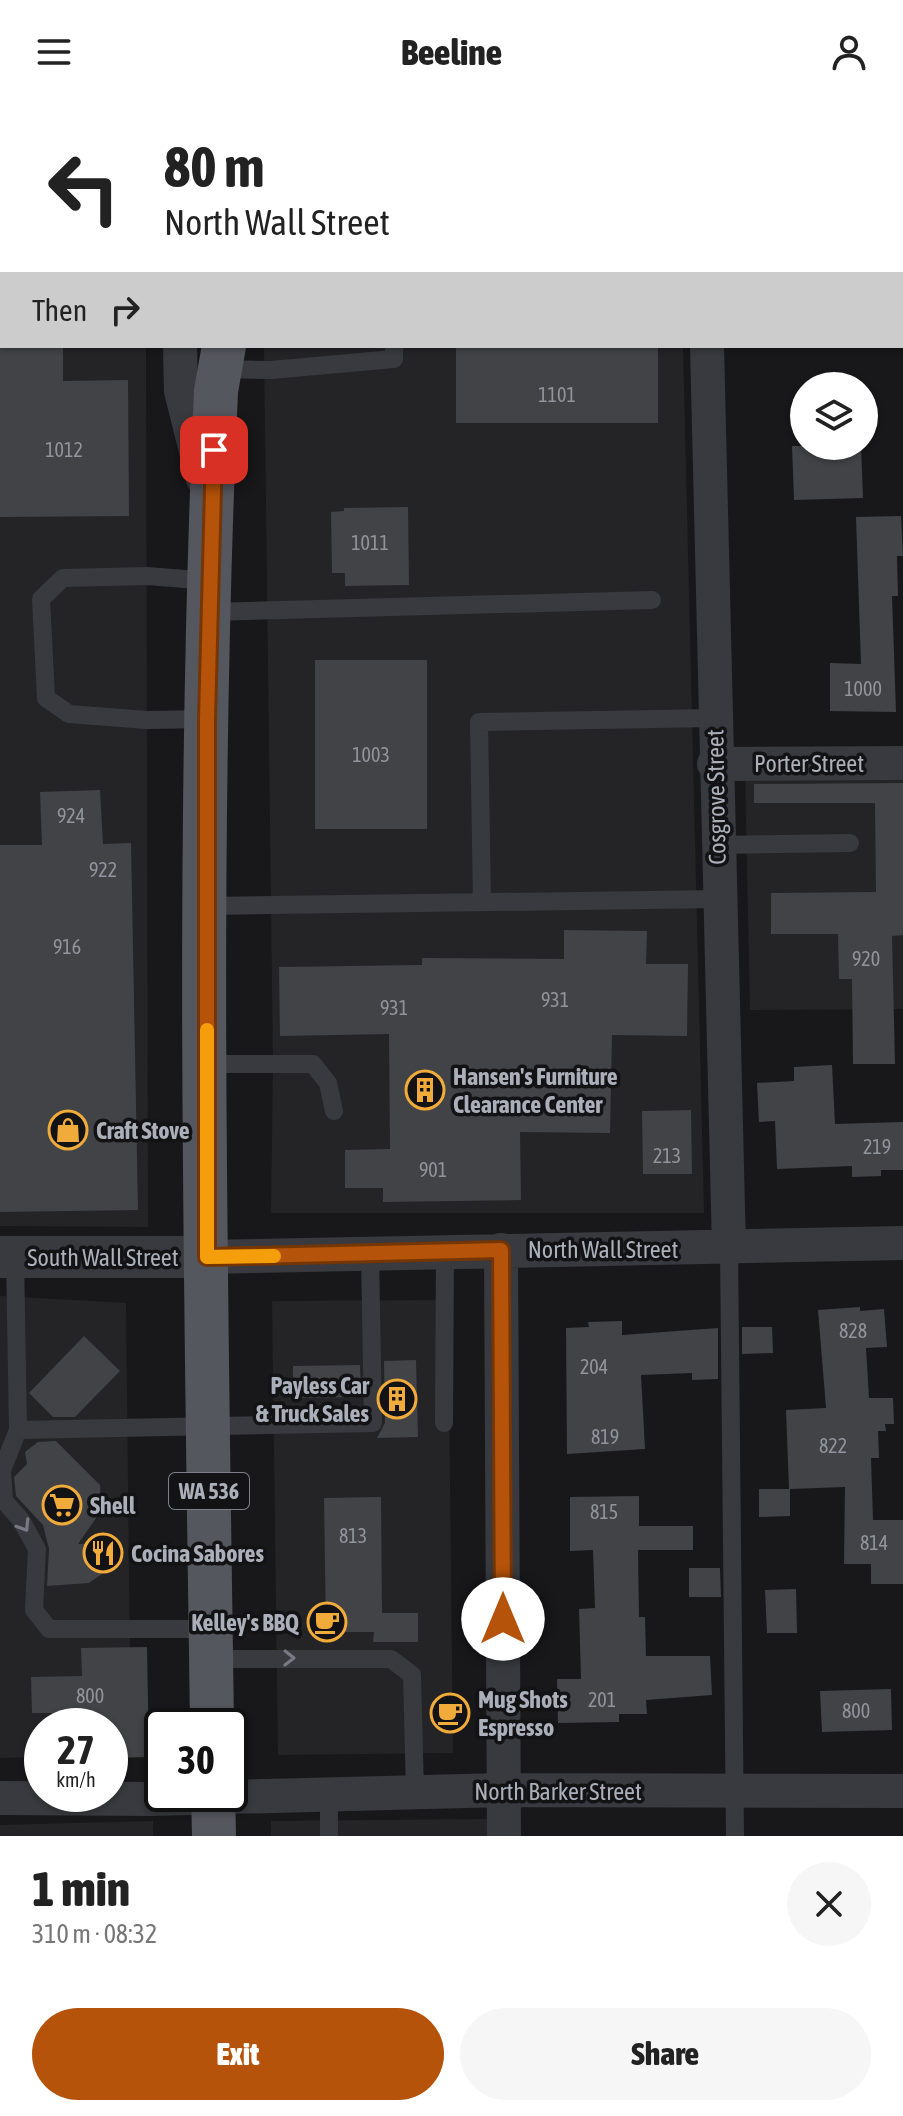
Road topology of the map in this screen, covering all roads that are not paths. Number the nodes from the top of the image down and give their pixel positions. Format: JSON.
{"nodes":[{"id":1,"x":180,"y":348,"type":"edge"},
{"id":2,"x":394,"y":348,"type":"edge"},
{"id":3,"x":707,"y":348,"type":"edge"},
{"id":4,"x":222,"y":357,"type":"edge"},
{"id":5,"x":211,"y":509,"type":"junction"},
{"id":6,"x":209,"y":596,"type":"junction"},
{"id":7,"x":652,"y":600,"type":"dead end"},
{"id":8,"x":714,"y":718,"type":"junction"},
{"id":9,"x":207,"y":719,"type":"junction"},
{"id":10,"x":903,"y":763,"type":"edge"},
{"id":11,"x":714,"y":764,"type":"junction"},
{"id":12,"x":850,"y":843,"type":"dead end"},
{"id":13,"x":717,"y":845,"type":"junction"},
{"id":14,"x":718,"y":899,"type":"junction"},
{"id":15,"x":482,"y":902,"type":"junction"},
{"id":16,"x":207,"y":906,"type":"junction"},
{"id":17,"x":207,"y":1064,"type":"junction"},
{"id":18,"x":334,"y":1111,"type":"dead end"},
{"id":19,"x":903,"y":1243,"type":"edge"},
{"id":20,"x":729,"y":1249,"type":"junction"},
{"id":21,"x":501,"y":1250,"type":"junction"},
{"id":22,"x":445,"y":1251,"type":"junction"},
{"id":23,"x":370,"y":1253,"type":"junction"},
{"id":24,"x":7,"y":1257,"type":"edge"},
{"id":25,"x":207,"y":1257,"type":"junction"},
{"id":26,"x":444,"y":1423,"type":"dead end"},
{"id":27,"x":208,"y":1427,"type":"junction"},
{"id":28,"x":18,"y":1430,"type":"junction"},
{"id":29,"x":211,"y":1644,"type":"junction"},
{"id":30,"x":212,"y":1708,"type":"edge"},
{"id":31,"x":504,"y":1790,"type":"junction"},
{"id":32,"x":735,"y":1791,"type":"junction"},
{"id":33,"x":903,"y":1791,"type":"edge"},
{"id":34,"x":415,"y":1792,"type":"junction"},
{"id":35,"x":329,"y":1794,"type":"junction"},
{"id":36,"x":3,"y":1802,"type":"edge"},
{"id":37,"x":248,"y":1804,"type":"edge"},
{"id":38,"x":144,"y":1807,"type":"edge"},
{"id":39,"x":329,"y":1836,"type":"edge"},
{"id":40,"x":504,"y":1836,"type":"edge"},
{"id":41,"x":735,"y":1836,"type":"edge"}],
"edges":[{"from":1,"to":5,"type":"street"},
{"from":2,"to":4,"type":"lane"},
{"from":3,"to":8,"type":"street","name":"Cosgrove Street"},
{"from":4,"to":5,"type":"main road","number":"WA 536"},
{"from":5,"to":6,"type":"main road","number":"WA 536"},
{"from":6,"to":7,"type":"lane"},
{"from":6,"to":9,"type":"main road","number":"WA 536"},
{"from":6,"to":9,"type":"lane"},
{"from":8,"to":11,"type":"street","name":"Cosgrove Street"},
{"from":8,"to":15,"type":"lane"},
{"from":9,"to":16,"type":"main road","number":"WA 536"},
{"from":10,"to":11,"type":"street","name":"Porter Street"},
{"from":11,"to":13,"type":"street","name":"Cosgrove Street"},
{"from":12,"to":13,"type":"lane"},
{"from":13,"to":14,"type":"street","name":"Cosgrove Street"},
{"from":14,"to":15,"type":"lane"},
{"from":14,"to":20,"type":"street","name":"Cosgrove Street"},
{"from":15,"to":16,"type":"lane"},
{"from":16,"to":17,"type":"main road","number":"WA 536"},
{"from":17,"to":18,"type":"lane"},
{"from":17,"to":25,"type":"main road","number":"WA 536"},
{"from":19,"to":20,"type":"street","name":"North Wall Street"},
{"from":20,"to":21,"type":"street","name":"North Wall Street"},
{"from":20,"to":32,"type":"lane"},
{"from":21,"to":22,"type":"street","name":"North Wall Street"},
{"from":21,"to":31,"type":"street"},
{"from":22,"to":23,"type":"street","name":"North Wall Street"},
{"from":22,"to":26,"type":"lane"},
{"from":23,"to":25,"type":"street","name":"North Wall Street"},
{"from":23,"to":27,"type":"lane"},
{"from":24,"to":25,"type":"street","name":"South Wall Street"},
{"from":24,"to":28,"type":"lane"},
{"from":25,"to":27,"type":"main road","number":"WA 536"},
{"from":27,"to":28,"type":"lane"},
{"from":27,"to":29,"type":"main road","number":"WA 536"},
{"from":28,"to":29,"type":"lane","one_way":true},
{"from":29,"to":30,"type":"main road","number":"WA 536"},
{"from":29,"to":34,"type":"lane","one_way":true},
{"from":31,"to":32,"type":"street","name":"North Barker Street"},
{"from":31,"to":34,"type":"street","name":"North Barker Street"},
{"from":31,"to":40,"type":"street"},
{"from":32,"to":33,"type":"street","name":"North Barker Street"},
{"from":32,"to":41,"type":"lane"},
{"from":34,"to":35,"type":"street","name":"North Barker Street"},
{"from":35,"to":37,"type":"street","name":"North Barker Street"},
{"from":35,"to":39,"type":"lane"},
{"from":36,"to":38,"type":"street","name":"North Barker Street"}]}
